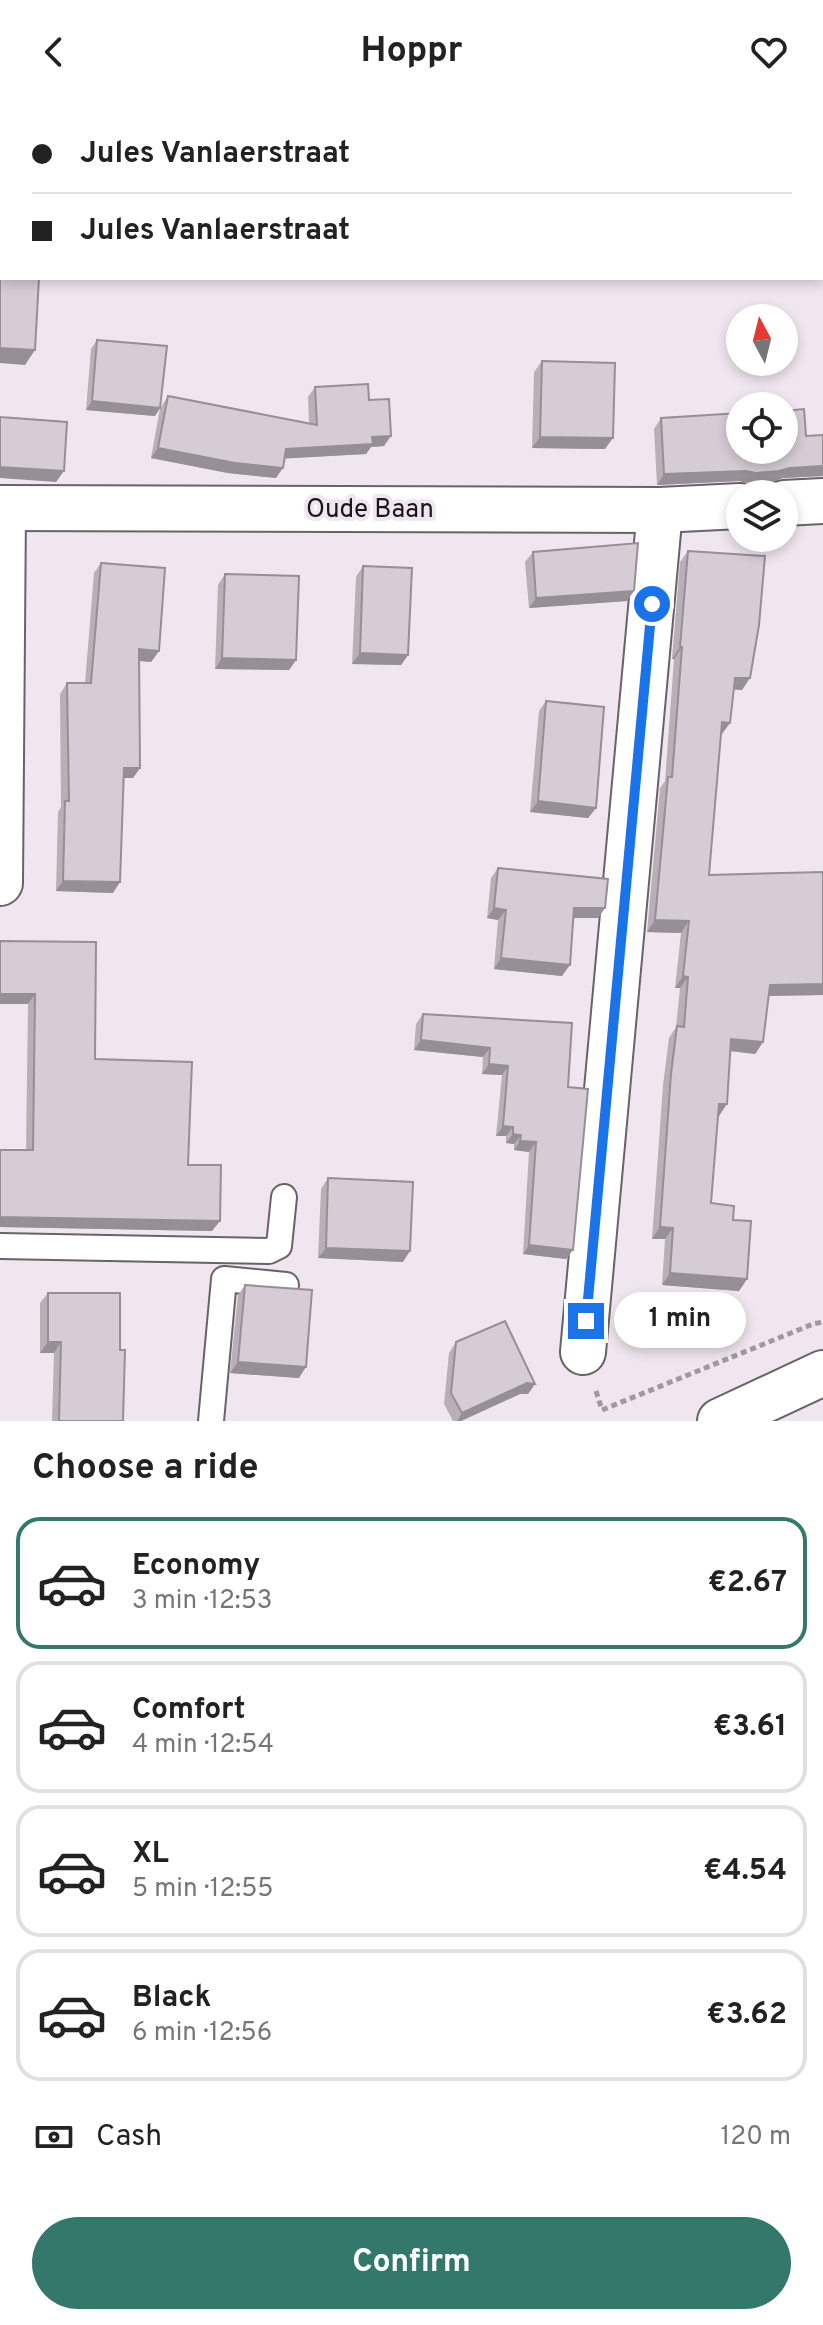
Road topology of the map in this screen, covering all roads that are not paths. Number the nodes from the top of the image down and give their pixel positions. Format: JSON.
{"nodes":[{"id":1,"x":823,"y":501,"type":"edge"},
{"id":2,"x":798,"y":502,"type":"edge"},
{"id":3,"x":726,"y":507,"type":"edge"},
{"id":4,"x":2,"y":509,"type":"edge"},
{"id":5,"x":660,"y":510,"type":"junction"},
{"id":6,"x":0,"y":883,"type":"edge"},
{"id":7,"x":284,"y":1197,"type":"dead end"},
{"id":8,"x":0,"y":1246,"type":"edge"},
{"id":9,"x":286,"y":1285,"type":"edge"},
{"id":10,"x":583,"y":1352,"type":"dead end"},
{"id":11,"x":823,"y":1373,"type":"edge"},
{"id":12,"x":211,"y":1421,"type":"edge"},
{"id":13,"x":720,"y":1421,"type":"edge"}],
"edges":[{"from":1,"to":2,"type":"street"},
{"from":3,"to":5,"type":"street","name":"Oude Baan"},
{"from":4,"to":5,"type":"street","name":"Oude Baan"},
{"from":4,"to":6,"type":"street"},
{"from":5,"to":10,"type":"street"},
{"from":7,"to":8,"type":"lane"},
{"from":9,"to":12,"type":"lane"},
{"from":11,"to":13,"type":"street"}]}
